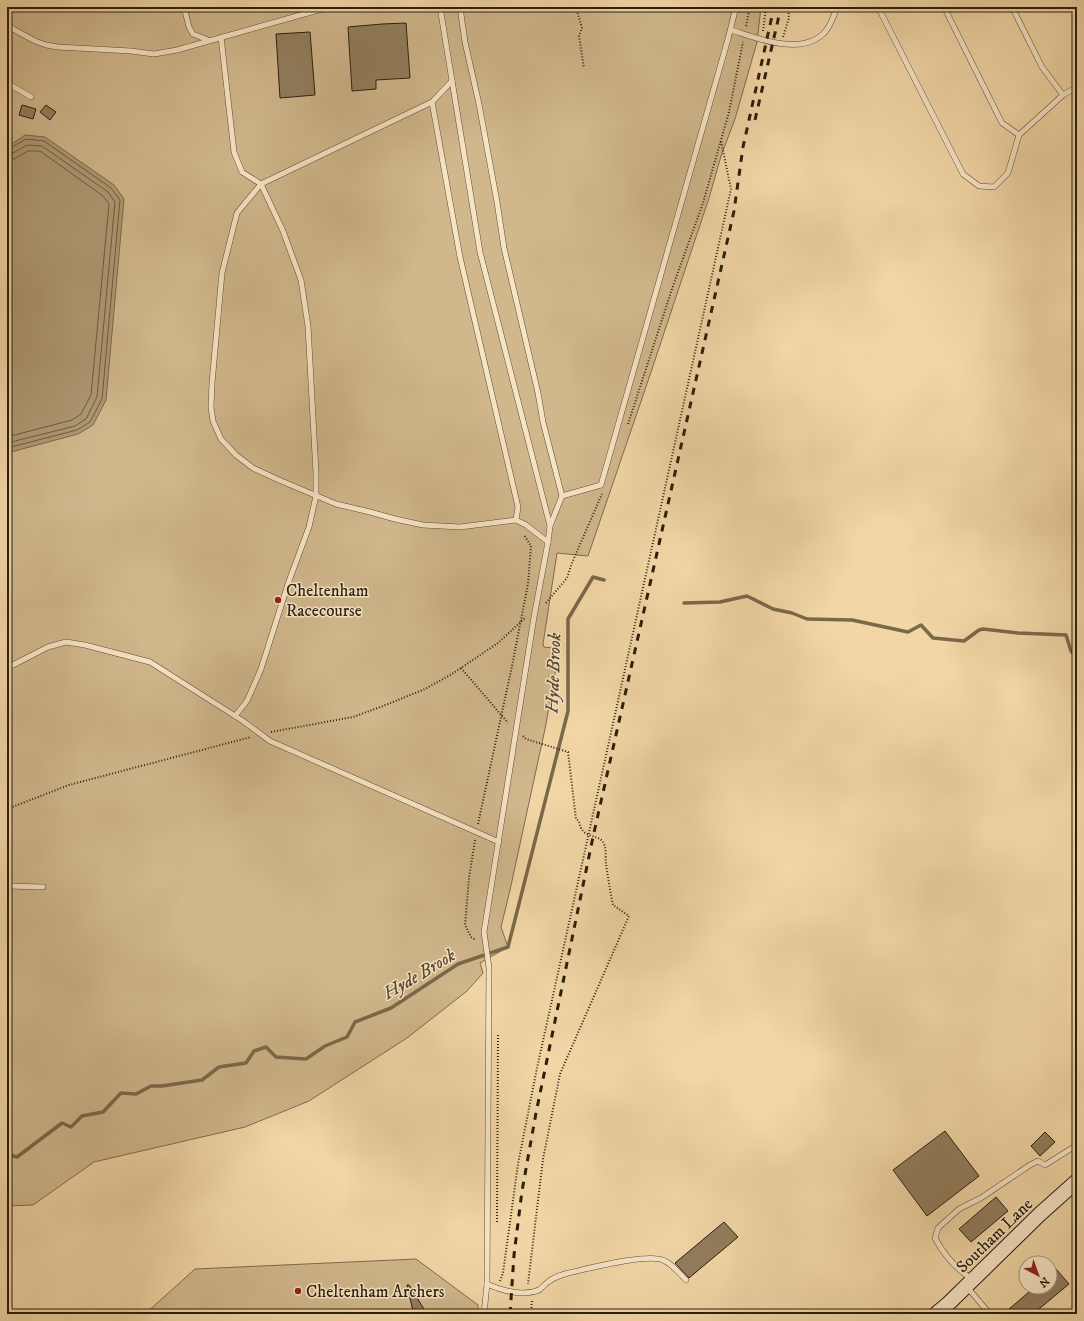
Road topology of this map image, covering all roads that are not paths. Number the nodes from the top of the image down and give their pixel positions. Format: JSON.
{"nodes":[{"id":1,"x":184,"y":7,"type":"edge"},
{"id":2,"x":329,"y":7,"type":"edge"},
{"id":3,"x":440,"y":7,"type":"edge"},
{"id":4,"x":460,"y":7,"type":"edge"},
{"id":5,"x":736,"y":7,"type":"edge"},
{"id":6,"x":837,"y":7,"type":"edge"},
{"id":7,"x":878,"y":7,"type":"edge"},
{"id":8,"x":944,"y":7,"type":"edge"},
{"id":9,"x":1012,"y":7,"type":"edge"},
{"id":10,"x":7,"y":24,"type":"edge"},
{"id":11,"x":731,"y":30,"type":"junction"},
{"id":12,"x":221,"y":37,"type":"junction"},
{"id":13,"x":210,"y":40,"type":"junction"},
{"id":14,"x":452,"y":81,"type":"junction"},
{"id":15,"x":7,"y":83,"type":"edge"},
{"id":16,"x":1077,"y":87,"type":"edge"},
{"id":17,"x":1063,"y":95,"type":"junction"},
{"id":18,"x":31,"y":97,"type":"dead end"},
{"id":19,"x":432,"y":102,"type":"junction"},
{"id":20,"x":1019,"y":135,"type":"junction"},
{"id":21,"x":261,"y":184,"type":"junction"},
{"id":22,"x":316,"y":496,"type":"junction"},
{"id":23,"x":562,"y":496,"type":"junction"},
{"id":24,"x":516,"y":520,"type":"junction"},
{"id":25,"x":550,"y":526,"type":"junction"},
{"id":26,"x":548,"y":542,"type":"junction"},
{"id":27,"x":7,"y":668,"type":"edge"},
{"id":28,"x":235,"y":716,"type":"junction"},
{"id":29,"x":499,"y":842,"type":"junction"},
{"id":30,"x":7,"y":886,"type":"edge"},
{"id":31,"x":42,"y":887,"type":"dead end"},
{"id":32,"x":1077,"y":1144,"type":"edge"},
{"id":33,"x":1077,"y":1181,"type":"edge"},
{"id":34,"x":686,"y":1280,"type":"dead end"},
{"id":35,"x":970,"y":1283,"type":"junction"},
{"id":36,"x":487,"y":1284,"type":"junction"},
{"id":37,"x":484,"y":1314,"type":"edge"},
{"id":38,"x":936,"y":1314,"type":"edge"},
{"id":39,"x":990,"y":1314,"type":"edge"}],
"edges":[{"from":1,"to":13,"type":"lane"},
{"from":2,"to":12,"type":"lane"},
{"from":3,"to":14,"type":"lane"},
{"from":4,"to":23,"type":"lane"},
{"from":5,"to":11,"type":"lane"},
{"from":6,"to":11,"type":"lane"},
{"from":7,"to":20,"type":"lane"},
{"from":8,"to":20,"type":"lane"},
{"from":9,"to":17,"type":"lane"},
{"from":10,"to":13,"type":"lane"},
{"from":11,"to":23,"type":"lane"},
{"from":12,"to":13,"type":"lane"},
{"from":12,"to":21,"type":"lane"},
{"from":14,"to":19,"type":"lane"},
{"from":14,"to":25,"type":"lane"},
{"from":15,"to":18,"type":"lane"},
{"from":16,"to":17,"type":"lane"},
{"from":17,"to":20,"type":"lane"},
{"from":19,"to":21,"type":"lane"},
{"from":19,"to":24,"type":"lane"},
{"from":21,"to":22,"type":"lane"},
{"from":21,"to":22,"type":"lane"},
{"from":22,"to":24,"type":"lane"},
{"from":22,"to":28,"type":"lane"},
{"from":23,"to":25,"type":"lane"},
{"from":24,"to":26,"type":"lane"},
{"from":25,"to":26,"type":"lane"},
{"from":26,"to":29,"type":"lane"},
{"from":27,"to":28,"type":"lane"},
{"from":28,"to":29,"type":"lane"},
{"from":29,"to":36,"type":"lane"},
{"from":30,"to":31,"type":"lane"},
{"from":32,"to":35,"type":"lane"},
{"from":33,"to":35,"type":"street","name":"Southam Lane"},
{"from":34,"to":36,"type":"lane"},
{"from":35,"to":38,"type":"street","name":"Southam Lane"},
{"from":35,"to":39,"type":"lane"},
{"from":36,"to":37,"type":"lane"}]}
